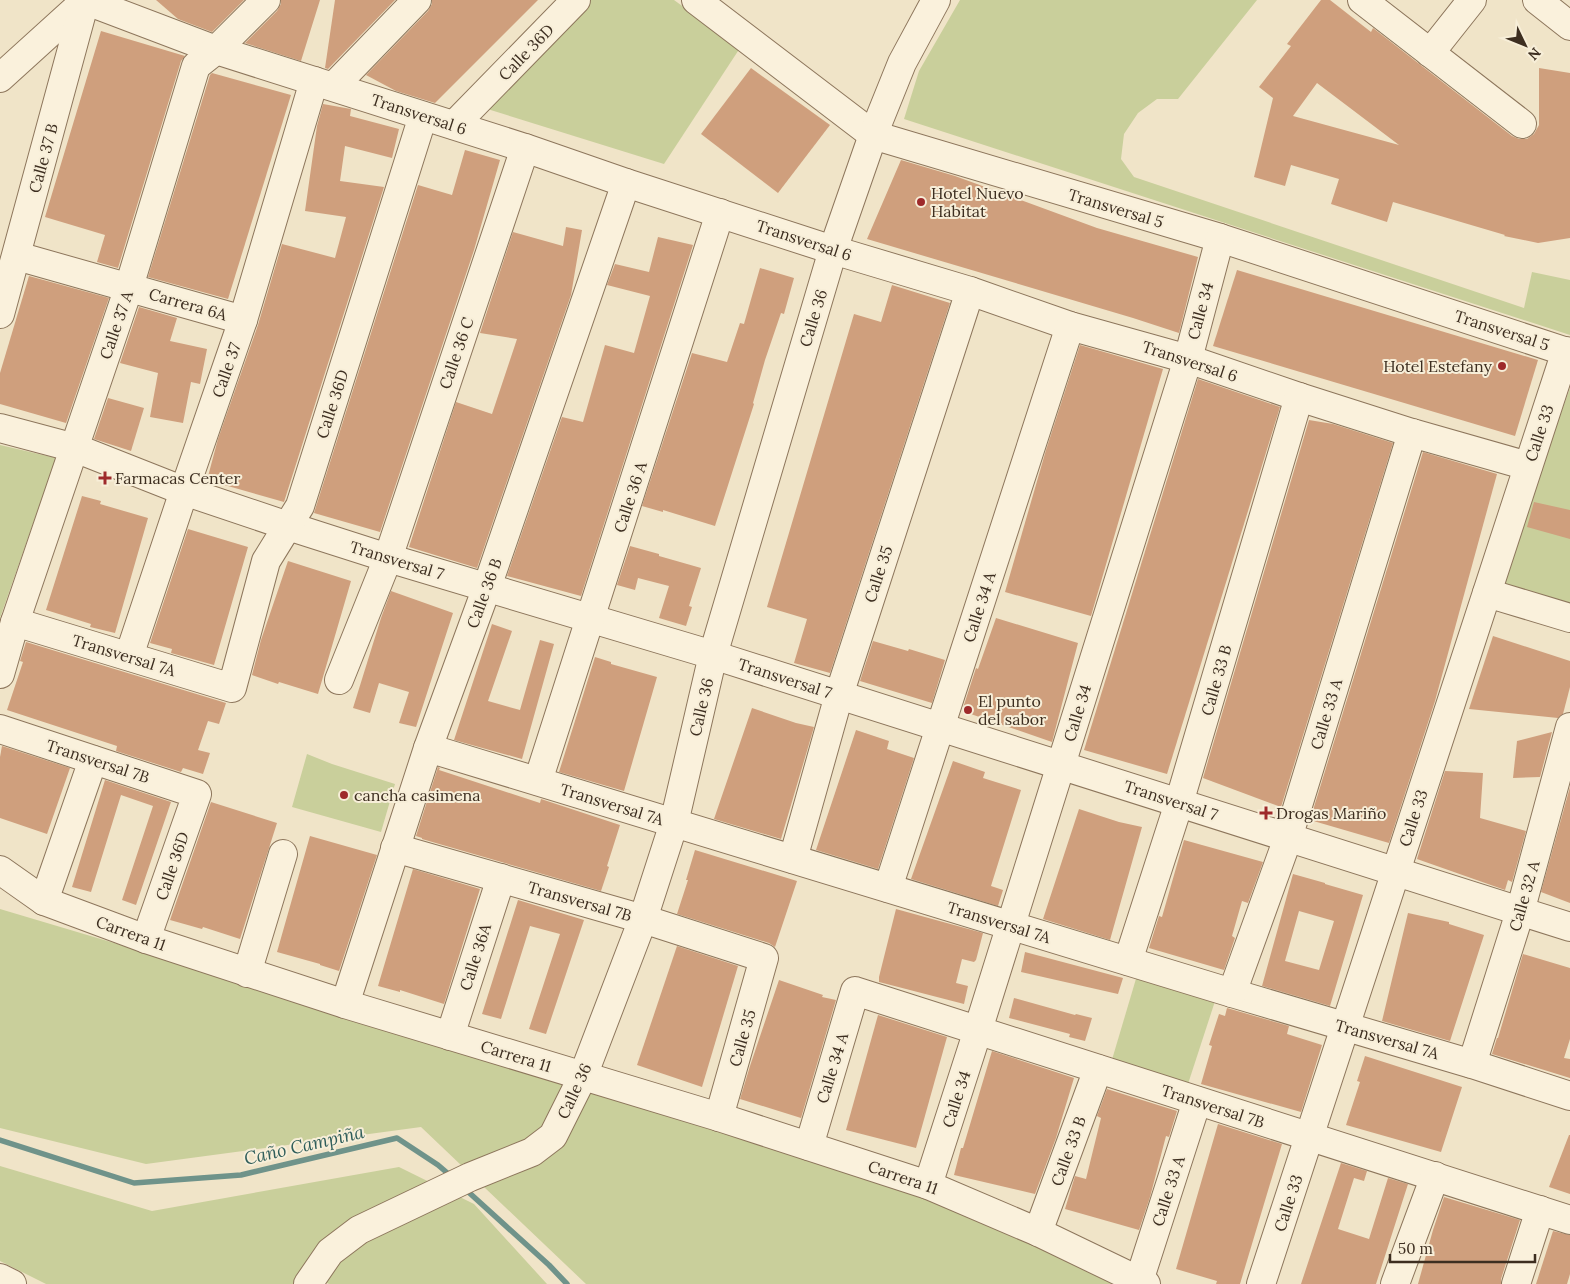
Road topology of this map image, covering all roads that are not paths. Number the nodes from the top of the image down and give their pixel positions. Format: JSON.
{"nodes":[{"id":1,"x":85,"y":0,"type":"edge"},
{"id":2,"x":266,"y":0,"type":"edge"},
{"id":3,"x":417,"y":0,"type":"edge"},
{"id":4,"x":576,"y":0,"type":"edge"},
{"id":5,"x":696,"y":0,"type":"edge"},
{"id":6,"x":936,"y":0,"type":"edge"},
{"id":7,"x":1362,"y":0,"type":"edge"},
{"id":8,"x":1472,"y":0,"type":"edge"},
{"id":9,"x":1537,"y":0,"type":"edge"},
{"id":10,"x":1570,"y":26,"type":"edge"},
{"id":11,"x":216,"y":50,"type":"junction"},
{"id":12,"x":1430,"y":54,"type":"junction"},
{"id":13,"x":0,"y":78,"type":"edge"},
{"id":14,"x":324,"y":84,"type":"junction"},
{"id":15,"x":423,"y":116,"type":"junction"},
{"id":16,"x":1522,"y":124,"type":"dead end"},
{"id":17,"x":454,"y":125,"type":"junction"},
{"id":18,"x":873,"y":135,"type":"junction"},
{"id":19,"x":525,"y":148,"type":"junction"},
{"id":20,"x":626,"y":183,"type":"junction"},
{"id":21,"x":720,"y":213,"type":"junction"},
{"id":22,"x":1220,"y":238,"type":"junction"},
{"id":23,"x":833,"y":250,"type":"junction"},
{"id":24,"x":17,"y":256,"type":"junction"},
{"id":25,"x":128,"y":287,"type":"junction"},
{"id":26,"x":970,"y":291,"type":"junction"},
{"id":27,"x":0,"y":314,"type":"edge"},
{"id":28,"x":243,"y":320,"type":"junction"},
{"id":29,"x":1070,"y":326,"type":"junction"},
{"id":30,"x":1568,"y":352,"type":"edge"},
{"id":31,"x":1188,"y":359,"type":"junction"},
{"id":32,"x":1299,"y":398,"type":"junction"},
{"id":33,"x":0,"y":428,"type":"edge"},
{"id":34,"x":1412,"y":433,"type":"junction"},
{"id":35,"x":75,"y":448,"type":"junction"},
{"id":36,"x":1528,"y":466,"type":"junction"},
{"id":37,"x":184,"y":491,"type":"junction"},
{"id":38,"x":288,"y":526,"type":"junction"},
{"id":39,"x":388,"y":558,"type":"junction"},
{"id":40,"x":487,"y":587,"type":"junction"},
{"id":41,"x":1487,"y":593,"type":"junction"},
{"id":42,"x":1570,"y":618,"type":"edge"},
{"id":43,"x":591,"y":619,"type":"junction"},
{"id":44,"x":15,"y":622,"type":"junction"},
{"id":45,"x":713,"y":655,"type":"junction"},
{"id":46,"x":130,"y":656,"type":"junction"},
{"id":47,"x":0,"y":674,"type":"edge"},
{"id":48,"x":339,"y":680,"type":"dead end"},
{"id":49,"x":232,"y":688,"type":"joint"},
{"id":50,"x":839,"y":695,"type":"junction"},
{"id":51,"x":940,"y":727,"type":"junction"},
{"id":52,"x":1570,"y":727,"type":"edge"},
{"id":53,"x":0,"y":729,"type":"edge"},
{"id":54,"x":428,"y":748,"type":"junction"},
{"id":55,"x":93,"y":760,"type":"junction"},
{"id":56,"x":1061,"y":765,"type":"junction"},
{"id":57,"x":538,"y":781,"type":"junction"},
{"id":58,"x":197,"y":794,"type":"joint"},
{"id":59,"x":1179,"y":803,"type":"junction"},
{"id":60,"x":674,"y":823,"type":"junction"},
{"id":61,"x":1288,"y":838,"type":"junction"},
{"id":62,"x":395,"y":848,"type":"junction"},
{"id":63,"x":283,"y":854,"type":"dead end"},
{"id":64,"x":793,"y":859,"type":"junction"},
{"id":65,"x":0,"y":870,"type":"edge"},
{"id":66,"x":1396,"y":872,"type":"junction"},
{"id":67,"x":501,"y":878,"type":"junction"},
{"id":68,"x":888,"y":888,"type":"junction"},
{"id":69,"x":44,"y":901,"type":"junction"},
{"id":70,"x":1520,"y":912,"type":"junction"},
{"id":71,"x":643,"y":919,"type":"junction"},
{"id":72,"x":1011,"y":926,"type":"junction"},
{"id":73,"x":1570,"y":927,"type":"edge"},
{"id":74,"x":146,"y":939,"type":"junction"},
{"id":75,"x":764,"y":958,"type":"joint"},
{"id":76,"x":1128,"y":961,"type":"junction"},
{"id":77,"x":247,"y":973,"type":"junction"},
{"id":78,"x":855,"y":991,"type":"joint"},
{"id":79,"x":1232,"y":993,"type":"junction"},
{"id":80,"x":345,"y":1004,"type":"junction"},
{"id":81,"x":1345,"y":1027,"type":"junction"},
{"id":82,"x":978,"y":1030,"type":"junction"},
{"id":83,"x":450,"y":1036,"type":"junction"},
{"id":84,"x":1472,"y":1064,"type":"junction"},
{"id":85,"x":1098,"y":1069,"type":"junction"},
{"id":86,"x":583,"y":1076,"type":"junction"},
{"id":87,"x":1570,"y":1096,"type":"edge"},
{"id":88,"x":1197,"y":1101,"type":"junction"},
{"id":89,"x":719,"y":1117,"type":"junction"},
{"id":90,"x":1309,"y":1137,"type":"junction"},
{"id":91,"x":809,"y":1146,"type":"junction"},
{"id":92,"x":1435,"y":1176,"type":"junction"},
{"id":93,"x":928,"y":1185,"type":"junction"},
{"id":94,"x":1540,"y":1210,"type":"junction"},
{"id":95,"x":1570,"y":1220,"type":"edge"},
{"id":96,"x":1038,"y":1232,"type":"junction"},
{"id":97,"x":0,"y":1278,"type":"edge"},
{"id":98,"x":1143,"y":1282,"type":"edge"},
{"id":99,"x":12,"y":1284,"type":"edge"},
{"id":100,"x":308,"y":1284,"type":"edge"},
{"id":101,"x":1261,"y":1284,"type":"edge"},
{"id":102,"x":1395,"y":1284,"type":"edge"},
{"id":103,"x":1516,"y":1284,"type":"edge"}],
"edges":[{"from":1,"to":11,"type":"street","name":"Transversal 6"},
{"from":1,"to":13,"type":"street"},
{"from":1,"to":24,"type":"street","name":"Calle 37 B"},
{"from":2,"to":11,"type":"street","name":"Calle 37 A"},
{"from":3,"to":14,"type":"street","name":"Calle 37"},
{"from":4,"to":17,"type":"street","name":"Calle 36D"},
{"from":5,"to":18,"type":"street","name":"Transversal 5"},
{"from":6,"to":18,"type":"street","name":"Calle 36"},
{"from":7,"to":12,"type":"street"},
{"from":8,"to":12,"type":"street"},
{"from":9,"to":10,"type":"street"},
{"from":11,"to":14,"type":"street","name":"Transversal 6"},
{"from":11,"to":25,"type":"street","name":"Calle 37 A"},
{"from":12,"to":16,"type":"street"},
{"from":14,"to":15,"type":"street","name":"Transversal 6"},
{"from":14,"to":28,"type":"street","name":"Calle 37"},
{"from":15,"to":17,"type":"street","name":"Transversal 6"},
{"from":15,"to":38,"type":"street","name":"Calle 36D"},
{"from":17,"to":19,"type":"street","name":"Transversal 6"},
{"from":18,"to":22,"type":"street","name":"Transversal 5"},
{"from":18,"to":23,"type":"street","name":"Calle 36"},
{"from":19,"to":20,"type":"street","name":"Transversal 6"},
{"from":19,"to":39,"type":"street","name":"Calle 36 C"},
{"from":20,"to":21,"type":"street","name":"Transversal 6"},
{"from":20,"to":40,"type":"street","name":"Calle 36 B"},
{"from":21,"to":23,"type":"street","name":"Transversal 6"},
{"from":21,"to":43,"type":"street","name":"Calle 36 A"},
{"from":22,"to":30,"type":"street","name":"Transversal 5"},
{"from":22,"to":31,"type":"street","name":"Calle 34"},
{"from":23,"to":26,"type":"street","name":"Transversal 6"},
{"from":23,"to":45,"type":"street","name":"Calle 36"},
{"from":24,"to":25,"type":"street","name":"Carrera 6A"},
{"from":24,"to":27,"type":"street","name":"Calle 37 B"},
{"from":25,"to":28,"type":"street","name":"Carrera 6A"},
{"from":25,"to":35,"type":"street","name":"Calle 37 A"},
{"from":26,"to":29,"type":"street","name":"Transversal 6"},
{"from":26,"to":50,"type":"street","name":"Calle 35"},
{"from":28,"to":37,"type":"street","name":"Calle 37"},
{"from":29,"to":31,"type":"street","name":"Transversal 6"},
{"from":29,"to":51,"type":"street","name":"Calle 34 A"},
{"from":30,"to":36,"type":"street","name":"Calle 33"},
{"from":31,"to":32,"type":"street","name":"Transversal 6"},
{"from":31,"to":56,"type":"street","name":"Calle 34"},
{"from":32,"to":34,"type":"street","name":"Transversal 6"},
{"from":32,"to":59,"type":"street","name":"Calle 33 B"},
{"from":33,"to":35,"type":"street","name":"Transversal 7"},
{"from":34,"to":36,"type":"street","name":"Transversal 6"},
{"from":34,"to":61,"type":"street","name":"Calle 33 A"},
{"from":35,"to":37,"type":"street","name":"Transversal 7"},
{"from":35,"to":44,"type":"street","name":"Calle 37 A"},
{"from":36,"to":41,"type":"street","name":"Calle 33"},
{"from":37,"to":38,"type":"street","name":"Transversal 7"},
{"from":37,"to":46,"type":"street","name":"Calle 37"},
{"from":38,"to":39,"type":"street","name":"Transversal 7"},
{"from":38,"to":49,"type":"street","name":"Calle 36D"},
{"from":39,"to":40,"type":"street","name":"Transversal 7"},
{"from":39,"to":48,"type":"street","name":"Calle 36 C"},
{"from":40,"to":43,"type":"street","name":"Transversal 7"},
{"from":40,"to":54,"type":"street","name":"Calle 36 B"},
{"from":41,"to":42,"type":"street"},
{"from":41,"to":66,"type":"street","name":"Calle 33"},
{"from":43,"to":45,"type":"street","name":"Transversal 7"},
{"from":43,"to":57,"type":"street","name":"Calle 36 A"},
{"from":44,"to":46,"type":"street","name":"Transversal 7A"},
{"from":44,"to":47,"type":"street","name":"Calle 37 A"},
{"from":45,"to":50,"type":"street","name":"Transversal 7"},
{"from":45,"to":60,"type":"street","name":"Calle 36"},
{"from":46,"to":49,"type":"street","name":"Transversal 7A"},
{"from":50,"to":51,"type":"street","name":"Transversal 7"},
{"from":50,"to":64,"type":"street","name":"Calle 35"},
{"from":51,"to":56,"type":"street","name":"Transversal 7"},
{"from":51,"to":68,"type":"street","name":"Calle 34 A"},
{"from":52,"to":70,"type":"street","name":"Calle 32 A"},
{"from":53,"to":55,"type":"street","name":"Transversal 7B"},
{"from":54,"to":57,"type":"street","name":"Transversal 7A"},
{"from":54,"to":62,"type":"street","name":"Calle 36 B"},
{"from":55,"to":58,"type":"street","name":"Transversal 7B"},
{"from":55,"to":69,"type":"street"},
{"from":56,"to":59,"type":"street","name":"Transversal 7"},
{"from":56,"to":72,"type":"street","name":"Calle 34"},
{"from":57,"to":60,"type":"street","name":"Transversal 7A"},
{"from":58,"to":74,"type":"street","name":"Calle 36D"},
{"from":59,"to":61,"type":"street","name":"Transversal 7"},
{"from":59,"to":76,"type":"street","name":"Calle 33 B"},
{"from":60,"to":64,"type":"street","name":"Transversal 7A"},
{"from":60,"to":71,"type":"street","name":"Calle 36"},
{"from":61,"to":66,"type":"street","name":"Transversal 7"},
{"from":61,"to":79,"type":"street","name":"Calle 33 A"},
{"from":62,"to":67,"type":"street","name":"Transversal 7B"},
{"from":62,"to":80,"type":"street","name":"Calle 36 B"},
{"from":63,"to":77,"type":"street"},
{"from":64,"to":68,"type":"street","name":"Transversal 7A"},
{"from":65,"to":69,"type":"street","name":"Carrera 11"},
{"from":66,"to":70,"type":"street","name":"Transversal 7"},
{"from":66,"to":81,"type":"street","name":"Calle 33"},
{"from":67,"to":71,"type":"street","name":"Transversal 7B"},
{"from":67,"to":83,"type":"street","name":"Calle 36A"},
{"from":68,"to":72,"type":"street","name":"Transversal 7A"},
{"from":69,"to":74,"type":"street","name":"Carrera 11"},
{"from":70,"to":73,"type":"street","name":"Transversal 7"},
{"from":70,"to":84,"type":"street","name":"Calle 32 A"},
{"from":71,"to":75,"type":"street","name":"Transversal 7B"},
{"from":71,"to":86,"type":"street","name":"Calle 36"},
{"from":72,"to":76,"type":"street","name":"Transversal 7A"},
{"from":72,"to":82,"type":"street","name":"Calle 34"},
{"from":74,"to":77,"type":"street","name":"Carrera 11"},
{"from":75,"to":89,"type":"street","name":"Calle 35"},
{"from":76,"to":79,"type":"street","name":"Transversal 7A"},
{"from":77,"to":80,"type":"street","name":"Carrera 11"},
{"from":78,"to":82,"type":"street","name":"Transversal 7B"},
{"from":78,"to":91,"type":"street","name":"Calle 34 A"},
{"from":79,"to":81,"type":"street","name":"Transversal 7A"},
{"from":80,"to":83,"type":"street","name":"Carrera 11"},
{"from":81,"to":84,"type":"street","name":"Transversal 7A"},
{"from":81,"to":90,"type":"street","name":"Calle 33"},
{"from":82,"to":85,"type":"street","name":"Transversal 7B"},
{"from":82,"to":93,"type":"street","name":"Calle 34"},
{"from":83,"to":86,"type":"street","name":"Carrera 11"},
{"from":84,"to":87,"type":"street","name":"Transversal 7A"},
{"from":85,"to":88,"type":"street","name":"Transversal 7B"},
{"from":85,"to":96,"type":"street","name":"Calle 33 B"},
{"from":86,"to":89,"type":"street","name":"Carrera 11"},
{"from":86,"to":100,"type":"street","name":"Calle 36"},
{"from":88,"to":90,"type":"street","name":"Transversal 7B"},
{"from":88,"to":98,"type":"street","name":"Calle 33 A"},
{"from":89,"to":91,"type":"street","name":"Carrera 11"},
{"from":90,"to":92,"type":"street","name":"Transversal 7B"},
{"from":90,"to":101,"type":"street","name":"Calle 33"},
{"from":91,"to":93,"type":"street","name":"Carrera 11"},
{"from":92,"to":94,"type":"street","name":"Transversal 7B"},
{"from":92,"to":102,"type":"street"},
{"from":93,"to":96,"type":"street","name":"Carrera 11"},
{"from":94,"to":95,"type":"street","name":"Transversal 7B"},
{"from":94,"to":103,"type":"street"},
{"from":96,"to":98,"type":"street","name":"Carrera 11"},
{"from":97,"to":99,"type":"street"}]}
